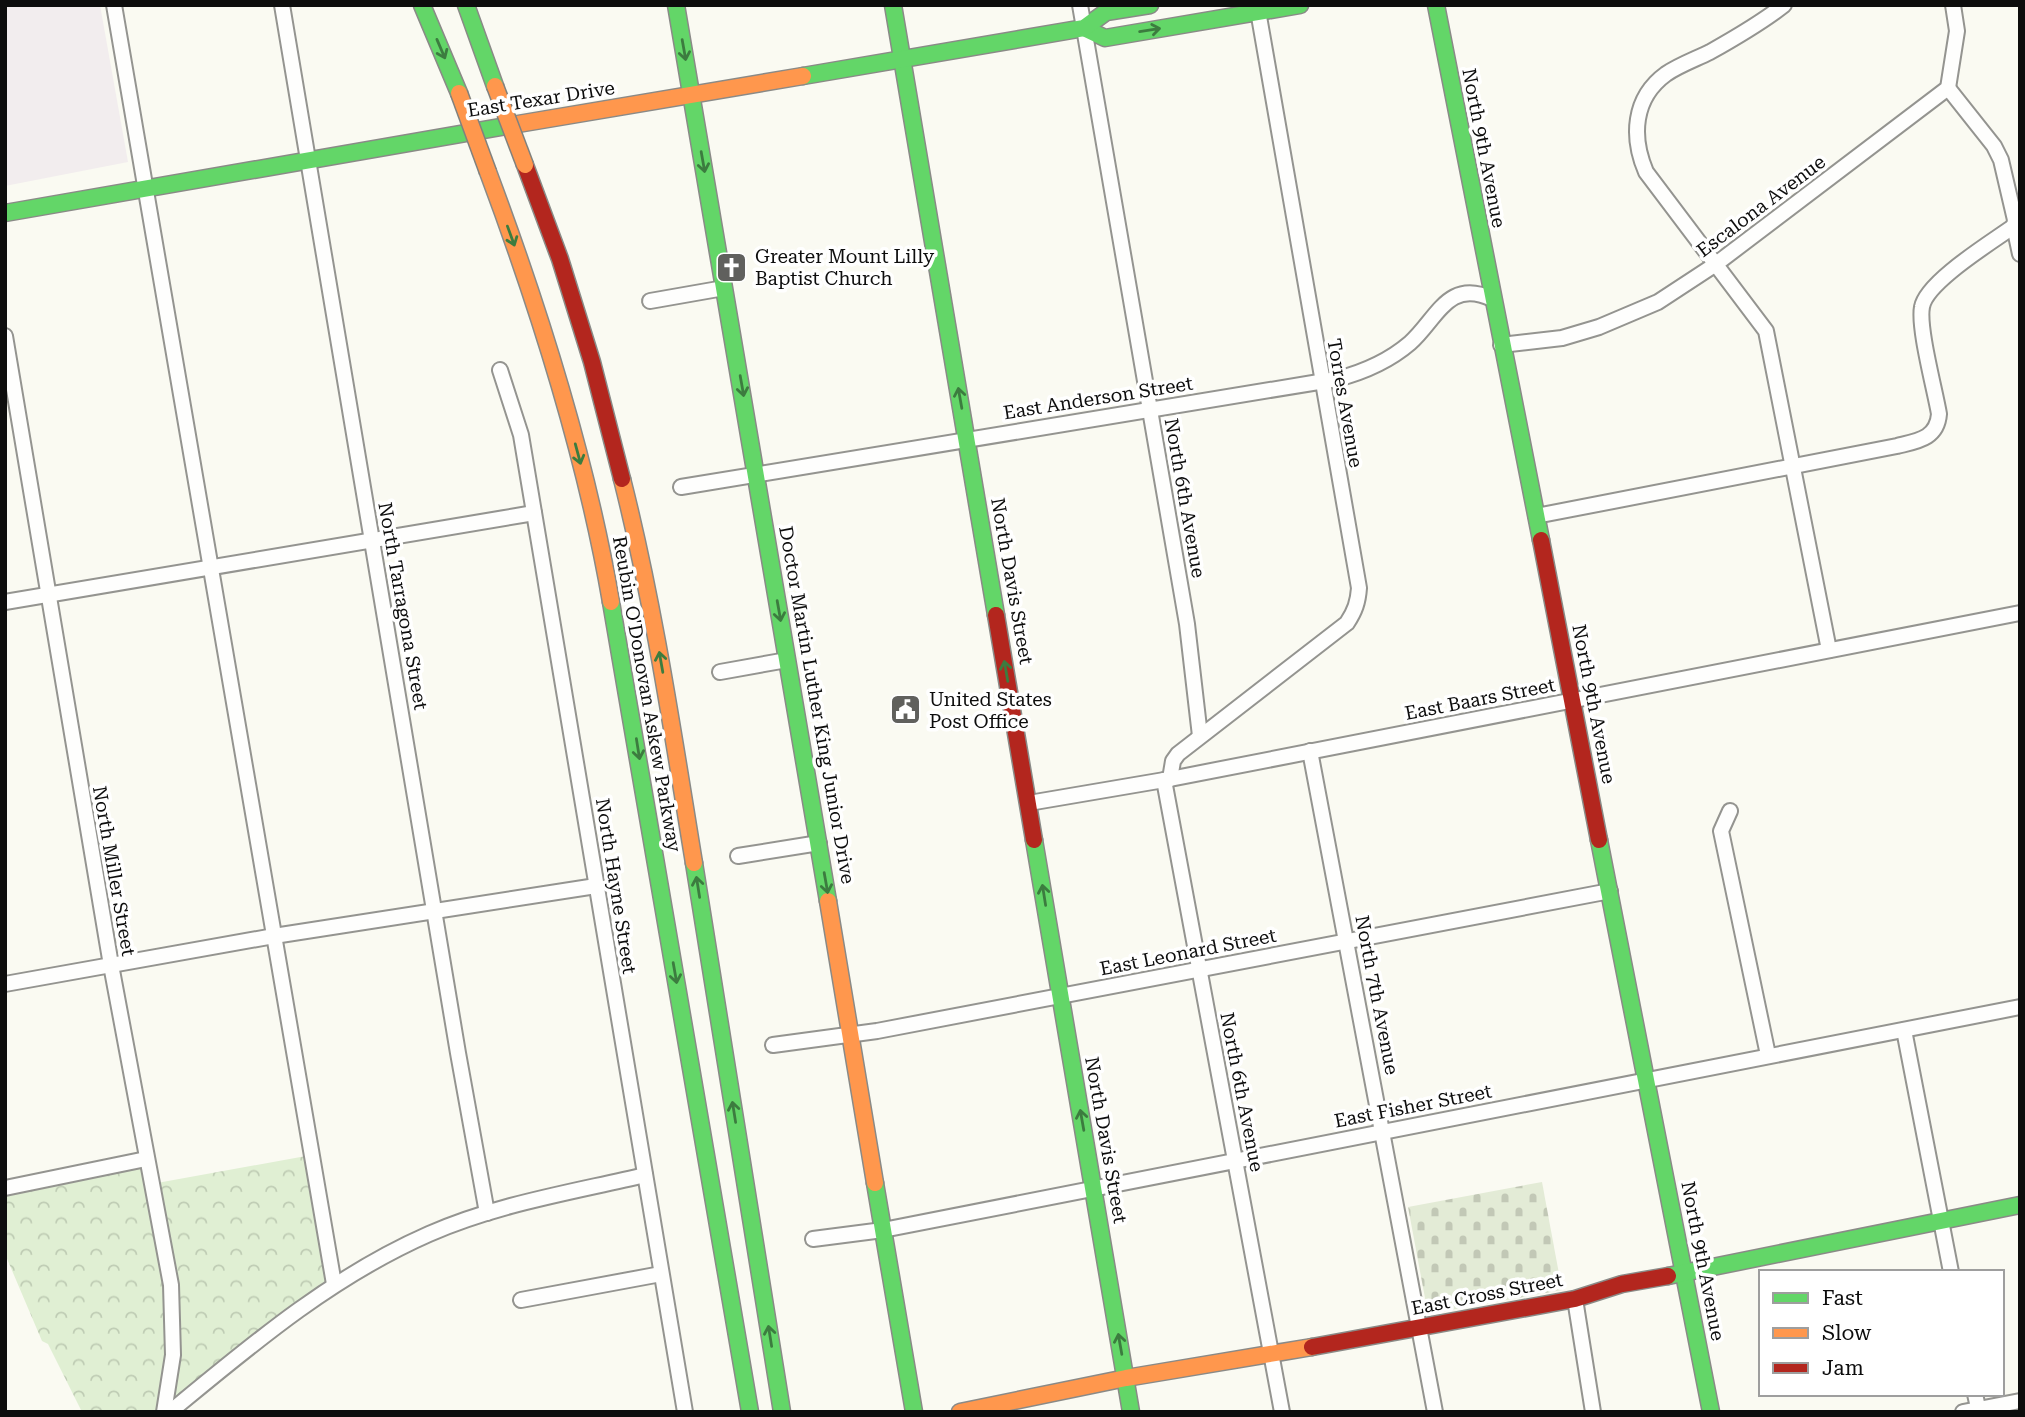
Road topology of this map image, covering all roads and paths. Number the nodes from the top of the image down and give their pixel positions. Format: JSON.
{"nodes":[{"id":1,"x":114,"y":5,"type":"edge"},
{"id":2,"x":282,"y":5,"type":"edge"},
{"id":3,"x":422,"y":5,"type":"edge"},
{"id":4,"x":466,"y":5,"type":"edge"},
{"id":5,"x":676,"y":5,"type":"edge"},
{"id":6,"x":893,"y":5,"type":"edge"},
{"id":7,"x":1080,"y":5,"type":"edge"},
{"id":8,"x":1150,"y":5,"type":"edge"},
{"id":9,"x":1300,"y":5,"type":"edge"},
{"id":10,"x":1436,"y":5,"type":"edge"},
{"id":11,"x":1784,"y":5,"type":"edge"},
{"id":12,"x":1953,"y":5,"type":"edge"},
{"id":13,"x":1257,"y":9,"type":"edge"},
{"id":14,"x":1084,"y":28,"type":"junction"},
{"id":15,"x":902,"y":59,"type":"junction"},
{"id":16,"x":1948,"y":88,"type":"junction"},
{"id":17,"x":691,"y":95,"type":"junction"},
{"id":18,"x":309,"y":159,"type":"junction"},
{"id":19,"x":145,"y":187,"type":"junction"},
{"id":20,"x":5,"y":213,"type":"edge"},
{"id":21,"x":2016,"y":221,"type":"edge"},
{"id":22,"x":2020,"y":254,"type":"edge"},
{"id":23,"x":1716,"y":264,"type":"junction"},
{"id":24,"x":724,"y":288,"type":"junction"},
{"id":25,"x":1492,"y":299,"type":"junction"},
{"id":26,"x":650,"y":301,"type":"dead end"},
{"id":27,"x":5,"y":336,"type":"edge"},
{"id":28,"x":1502,"y":345,"type":"junction"},
{"id":29,"x":500,"y":370,"type":"dead end"},
{"id":30,"x":1321,"y":381,"type":"junction"},
{"id":31,"x":1150,"y":409,"type":"junction"},
{"id":32,"x":967,"y":439,"type":"junction"},
{"id":33,"x":1793,"y":466,"type":"junction"},
{"id":34,"x":757,"y":474,"type":"junction"},
{"id":35,"x":681,"y":487,"type":"dead end"},
{"id":36,"x":534,"y":513,"type":"junction"},
{"id":37,"x":1536,"y":516,"type":"junction"},
{"id":38,"x":373,"y":541,"type":"junction"},
{"id":39,"x":212,"y":568,"type":"junction"},
{"id":40,"x":49,"y":595,"type":"junction"},
{"id":41,"x":5,"y":602,"type":"edge"},
{"id":42,"x":2020,"y":613,"type":"edge"},
{"id":43,"x":1829,"y":650,"type":"junction"},
{"id":44,"x":787,"y":660,"type":"junction"},
{"id":45,"x":720,"y":672,"type":"dead end"},
{"id":46,"x":1572,"y":701,"type":"junction"},
{"id":47,"x":1200,"y":736,"type":"junction"},
{"id":48,"x":1310,"y":751,"type":"junction"},
{"id":49,"x":1167,"y":779,"type":"junction"},
{"id":50,"x":1028,"y":803,"type":"junction"},
{"id":51,"x":1730,"y":811,"type":"dead end"},
{"id":52,"x":819,"y":843,"type":"junction"},
{"id":53,"x":738,"y":856,"type":"dead end"},
{"id":54,"x":596,"y":886,"type":"junction"},
{"id":55,"x":1610,"y":891,"type":"junction"},
{"id":56,"x":435,"y":911,"type":"junction"},
{"id":57,"x":274,"y":936,"type":"junction"},
{"id":58,"x":1347,"y":940,"type":"junction"},
{"id":59,"x":111,"y":965,"type":"junction"},
{"id":60,"x":1198,"y":969,"type":"junction"},
{"id":61,"x":5,"y":984,"type":"edge"},
{"id":62,"x":1060,"y":996,"type":"junction"},
{"id":63,"x":2020,"y":1007,"type":"edge"},
{"id":64,"x":1904,"y":1030,"type":"junction"},
{"id":65,"x":851,"y":1034,"type":"junction"},
{"id":66,"x":773,"y":1045,"type":"dead end"},
{"id":67,"x":1768,"y":1055,"type":"junction"},
{"id":68,"x":1646,"y":1080,"type":"junction"},
{"id":69,"x":1384,"y":1131,"type":"junction"},
{"id":70,"x":146,"y":1159,"type":"junction"},
{"id":71,"x":1236,"y":1160,"type":"junction"},
{"id":72,"x":645,"y":1175,"type":"junction"},
{"id":73,"x":1093,"y":1187,"type":"junction"},
{"id":74,"x":5,"y":1188,"type":"edge"},
{"id":75,"x":2020,"y":1205,"type":"edge"},
{"id":76,"x":487,"y":1213,"type":"junction"},
{"id":77,"x":1941,"y":1220,"type":"junction"},
{"id":78,"x":883,"y":1230,"type":"junction"},
{"id":79,"x":813,"y":1239,"type":"dead end"},
{"id":80,"x":1951,"y":1270,"type":"edge"},
{"id":81,"x":1683,"y":1273,"type":"junction"},
{"id":82,"x":661,"y":1274,"type":"junction"},
{"id":83,"x":334,"y":1284,"type":"junction"},
{"id":84,"x":1575,"y":1299,"type":"junction"},
{"id":85,"x":521,"y":1300,"type":"dead end"},
{"id":86,"x":1420,"y":1329,"type":"junction"},
{"id":87,"x":1272,"y":1353,"type":"junction"},
{"id":88,"x":1126,"y":1378,"type":"junction"},
{"id":89,"x":2020,"y":1401,"type":"edge"},
{"id":90,"x":1974,"y":1407,"type":"edge"},
{"id":91,"x":781,"y":1408,"type":"edge"},
{"id":92,"x":750,"y":1411,"type":"edge"},
{"id":93,"x":164,"y":1412,"type":"edge"},
{"id":94,"x":170,"y":1412,"type":"edge"},
{"id":95,"x":685,"y":1412,"type":"edge"},
{"id":96,"x":914,"y":1412,"type":"edge"},
{"id":97,"x":960,"y":1412,"type":"edge"},
{"id":98,"x":1131,"y":1412,"type":"edge"},
{"id":99,"x":1282,"y":1412,"type":"edge"},
{"id":100,"x":1435,"y":1412,"type":"edge"},
{"id":101,"x":1593,"y":1412,"type":"edge"},
{"id":102,"x":1711,"y":1412,"type":"edge"}],
"edges":[{"from":1,"to":19,"type":"street"},
{"from":2,"to":18,"type":"street","name":"North Tarragona Street"},
{"from":3,"to":92,"type":"main road","name":"Reubin O'Donovan Askew Parkway","one_way":true,"bridge":true},
{"from":91,"to":4,"type":"main road","name":"Reubin O'Donovan Askew Parkway","one_way":true,"bridge":true},
{"from":5,"to":17,"type":"main road","name":"Doctor Martin Luther King Junior Drive","one_way":true},
{"from":6,"to":15,"type":"main road","name":"North Davis Street"},
{"from":7,"to":14,"type":"street","name":"North 6th Avenue"},
{"from":8,"to":14,"type":"main road","name":"East Texar Drive"},
{"from":9,"to":13,"type":"main road","name":"East Texar Drive"},
{"from":10,"to":25,"type":"main road","name":"North 9th Avenue"},
{"from":11,"to":23,"type":"street"},
{"from":12,"to":16,"type":"street"},
{"from":14,"to":13,"type":"main road","name":"East Texar Drive","one_way":true},
{"from":13,"to":30,"type":"street","name":"Torres Avenue"},
{"from":14,"to":15,"type":"main road","name":"East Texar Drive"},
{"from":14,"to":31,"type":"street","name":"North 6th Avenue"},
{"from":15,"to":17,"type":"main road","name":"East Texar Drive"},
{"from":32,"to":15,"type":"main road","name":"North Davis Street","one_way":true},
{"from":16,"to":21,"type":"street"},
{"from":16,"to":23,"type":"street","name":"Escalona Avenue"},
{"from":17,"to":18,"type":"main road","name":"East Texar Drive"},
{"from":17,"to":24,"type":"main road","name":"Doctor Martin Luther King Junior Drive","one_way":true},
{"from":18,"to":19,"type":"main road","name":"East Texar Drive"},
{"from":18,"to":38,"type":"street","name":"North Tarragona Street"},
{"from":19,"to":20,"type":"main road","name":"East Texar Drive"},
{"from":19,"to":39,"type":"street"},
{"from":21,"to":22,"type":"street"},
{"from":21,"to":33,"type":"street"},
{"from":23,"to":28,"type":"street","name":"Escalona Avenue"},
{"from":23,"to":33,"type":"street"},
{"from":24,"to":26,"type":"street"},
{"from":24,"to":34,"type":"main road","name":"Doctor Martin Luther King Junior Drive","one_way":true},
{"from":25,"to":28,"type":"main road","name":"North 9th Avenue"},
{"from":25,"to":30,"type":"street","name":"East Anderson Street"},
{"from":27,"to":40,"type":"street","name":"North Miller Street"},
{"from":28,"to":37,"type":"main road","name":"North 9th Avenue"},
{"from":29,"to":36,"type":"street","name":"North Hayne Street"},
{"from":30,"to":31,"type":"street","name":"East Anderson Street"},
{"from":30,"to":47,"type":"street","name":"Torres Avenue"},
{"from":31,"to":32,"type":"street","name":"East Anderson Street"},
{"from":31,"to":47,"type":"street","name":"North 6th Avenue"},
{"from":32,"to":34,"type":"street","name":"East Anderson Street"},
{"from":50,"to":32,"type":"main road","name":"North Davis Street","one_way":true},
{"from":33,"to":37,"type":"street"},
{"from":33,"to":43,"type":"street"},
{"from":34,"to":35,"type":"street","name":"East Anderson Street"},
{"from":34,"to":44,"type":"main road","name":"Doctor Martin Luther King Junior Drive","one_way":true},
{"from":36,"to":38,"type":"street"},
{"from":36,"to":54,"type":"street","name":"North Hayne Street"},
{"from":37,"to":46,"type":"main road","name":"North 9th Avenue"},
{"from":38,"to":39,"type":"street"},
{"from":38,"to":56,"type":"street","name":"North Tarragona Street"},
{"from":39,"to":40,"type":"street"},
{"from":39,"to":57,"type":"street"},
{"from":40,"to":41,"type":"street"},
{"from":40,"to":59,"type":"street","name":"North Miller Street"},
{"from":42,"to":43,"type":"street","name":"East Baars Street"},
{"from":43,"to":46,"type":"street","name":"East Baars Street"},
{"from":44,"to":45,"type":"street"},
{"from":44,"to":52,"type":"main road","name":"Doctor Martin Luther King Junior Drive"},
{"from":46,"to":48,"type":"street","name":"East Baars Street"},
{"from":46,"to":55,"type":"main road","name":"North 9th Avenue"},
{"from":47,"to":49,"type":"street"},
{"from":48,"to":49,"type":"street","name":"East Baars Street"},
{"from":48,"to":58,"type":"street","name":"North 7th Avenue"},
{"from":49,"to":50,"type":"street","name":"East Baars Street"},
{"from":49,"to":60,"type":"street","name":"North 6th Avenue"},
{"from":62,"to":50,"type":"main road","name":"North Davis Street","one_way":true},
{"from":51,"to":67,"type":"street"},
{"from":52,"to":53,"type":"street"},
{"from":52,"to":65,"type":"main road","name":"Doctor Martin Luther King Junior Drive","one_way":true},
{"from":54,"to":56,"type":"street"},
{"from":54,"to":72,"type":"street","name":"North Hayne Street"},
{"from":55,"to":58,"type":"street","name":"East Leonard Street"},
{"from":55,"to":68,"type":"main road","name":"North 9th Avenue"},
{"from":56,"to":57,"type":"street"},
{"from":56,"to":76,"type":"street","name":"North Tarragona Street"},
{"from":57,"to":59,"type":"street"},
{"from":57,"to":83,"type":"street"},
{"from":58,"to":60,"type":"street","name":"East Leonard Street"},
{"from":58,"to":69,"type":"street","name":"North 7th Avenue"},
{"from":59,"to":61,"type":"street"},
{"from":59,"to":70,"type":"street","name":"North Miller Street"},
{"from":60,"to":62,"type":"street","name":"East Leonard Street"},
{"from":60,"to":71,"type":"street","name":"North 6th Avenue"},
{"from":62,"to":65,"type":"street","name":"East Leonard Street"},
{"from":73,"to":62,"type":"main road","name":"North Davis Street","one_way":true},
{"from":63,"to":64,"type":"street","name":"East Fisher Street"},
{"from":64,"to":67,"type":"street","name":"East Fisher Street"},
{"from":64,"to":77,"type":"street"},
{"from":65,"to":66,"type":"street","name":"East Leonard Street"},
{"from":65,"to":78,"type":"main road","name":"Doctor Martin Luther King Junior Drive"},
{"from":67,"to":68,"type":"street","name":"East Fisher Street"},
{"from":68,"to":69,"type":"street","name":"East Fisher Street"},
{"from":68,"to":81,"type":"main road","name":"North 9th Avenue"},
{"from":69,"to":71,"type":"street","name":"East Fisher Street"},
{"from":69,"to":86,"type":"street","name":"North 7th Avenue"},
{"from":70,"to":74,"type":"street"},
{"from":70,"to":93,"type":"street","name":"North Miller Street"},
{"from":71,"to":73,"type":"street","name":"East Fisher Street"},
{"from":71,"to":87,"type":"street","name":"North 6th Avenue"},
{"from":72,"to":76,"type":"street"},
{"from":72,"to":82,"type":"street","name":"North Hayne Street"},
{"from":73,"to":78,"type":"street","name":"East Fisher Street"},
{"from":88,"to":73,"type":"main road","name":"North Davis Street","one_way":true},
{"from":75,"to":77,"type":"main road","name":"East Cross Street"},
{"from":76,"to":83,"type":"street"},
{"from":77,"to":80,"type":"street"},
{"from":77,"to":81,"type":"main road","name":"East Cross Street"},
{"from":78,"to":79,"type":"street","name":"East Fisher Street"},
{"from":78,"to":96,"type":"main road","name":"Doctor Martin Luther King Junior Drive"},
{"from":81,"to":84,"type":"main road","name":"East Cross Street"},
{"from":81,"to":102,"type":"main road","name":"North 9th Avenue"},
{"from":82,"to":85,"type":"street"},
{"from":82,"to":95,"type":"street","name":"North Hayne Street"},
{"from":83,"to":94,"type":"street"},
{"from":84,"to":86,"type":"main road","name":"East Cross Street"},
{"from":84,"to":101,"type":"street"},
{"from":86,"to":87,"type":"main road","name":"East Cross Street"},
{"from":86,"to":100,"type":"street","name":"North 7th Avenue"},
{"from":87,"to":88,"type":"main road","name":"East Cross Street"},
{"from":87,"to":99,"type":"street","name":"North 6th Avenue"},
{"from":88,"to":97,"type":"main road","name":"East Cross Street"},
{"from":88,"to":98,"type":"main road","name":"North Davis Street"},
{"from":89,"to":90,"type":"street"}]}
